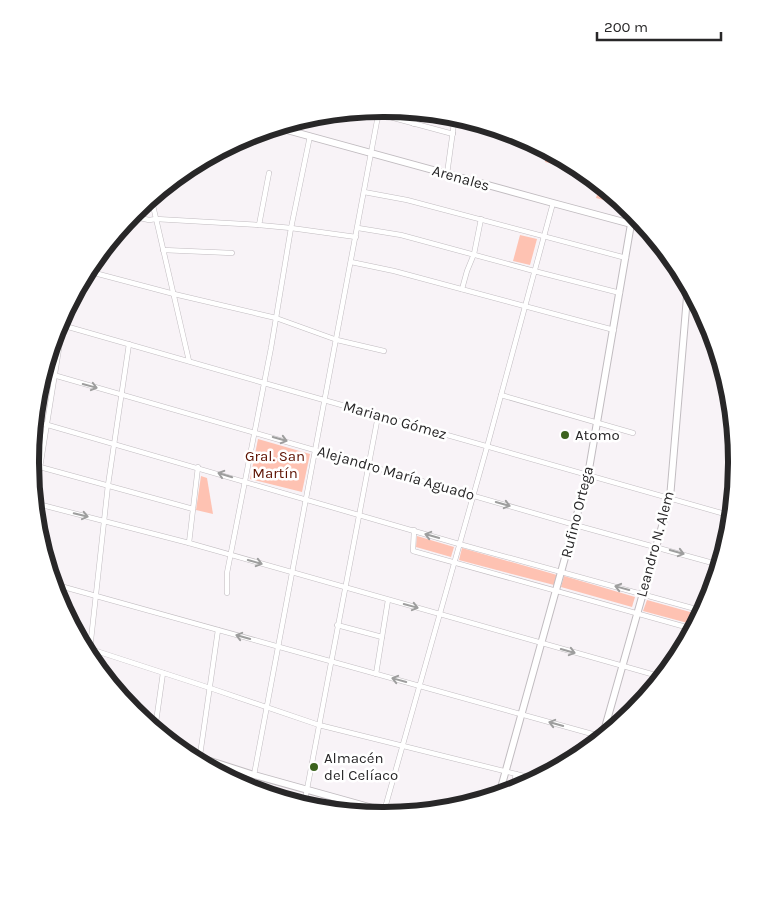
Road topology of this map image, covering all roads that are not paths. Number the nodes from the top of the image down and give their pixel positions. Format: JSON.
{"nodes":[{"id":1,"x":378,"y":117,"type":"edge"},
{"id":2,"x":391,"y":117,"type":"edge"},
{"id":3,"x":415,"y":119,"type":"edge"},
{"id":4,"x":414,"y":124,"type":"junction"},
{"id":5,"x":454,"y":125,"type":"edge"},
{"id":6,"x":289,"y":131,"type":"edge"},
{"id":7,"x":453,"y":134,"type":"junction"},
{"id":8,"x":310,"y":136,"type":"junction"},
{"id":9,"x":372,"y":153,"type":"junction"},
{"id":10,"x":269,"y":173,"type":"dead end"},
{"id":11,"x":447,"y":174,"type":"junction"},
{"id":12,"x":364,"y":192,"type":"junction"},
{"id":13,"x":552,"y":203,"type":"junction"},
{"id":14,"x":154,"y":205,"type":"edge"},
{"id":15,"x":140,"y":218,"type":"edge"},
{"id":16,"x":156,"y":219,"type":"junction"},
{"id":17,"x":481,"y":219,"type":"junction"},
{"id":18,"x":631,"y":224,"type":"joint"},
{"id":19,"x":259,"y":225,"type":"junction"},
{"id":20,"x":291,"y":228,"type":"junction"},
{"id":21,"x":358,"y":228,"type":"junction"},
{"id":22,"x":544,"y":236,"type":"junction"},
{"id":23,"x":356,"y":237,"type":"junction"},
{"id":24,"x":163,"y":250,"type":"junction"},
{"id":25,"x":232,"y":253,"type":"dead end"},
{"id":26,"x":474,"y":254,"type":"junction"},
{"id":27,"x":626,"y":258,"type":"junction"},
{"id":28,"x":351,"y":262,"type":"junction"},
{"id":29,"x":534,"y":271,"type":"junction"},
{"id":30,"x":95,"y":273,"type":"edge"},
{"id":31,"x":462,"y":289,"type":"junction"},
{"id":32,"x":620,"y":293,"type":"junction"},
{"id":33,"x":174,"y":294,"type":"junction"},
{"id":34,"x":687,"y":299,"type":"edge"},
{"id":35,"x":525,"y":305,"type":"junction"},
{"id":36,"x":276,"y":318,"type":"junction"},
{"id":37,"x":67,"y":327,"type":"edge"},
{"id":38,"x":614,"y":330,"type":"junction"},
{"id":39,"x":336,"y":340,"type":"junction"},
{"id":40,"x":129,"y":344,"type":"junction"},
{"id":41,"x":58,"y":347,"type":"edge"},
{"id":42,"x":384,"y":351,"type":"dead end"},
{"id":43,"x":189,"y":361,"type":"junction"},
{"id":44,"x":50,"y":374,"type":"edge"},
{"id":45,"x":55,"y":376,"type":"junction"},
{"id":46,"x":264,"y":384,"type":"junction"},
{"id":47,"x":121,"y":394,"type":"junction"},
{"id":48,"x":501,"y":395,"type":"junction"},
{"id":49,"x":325,"y":400,"type":"junction"},
{"id":50,"x":378,"y":416,"type":"junction"},
{"id":51,"x":41,"y":422,"type":"edge"},
{"id":52,"x":597,"y":423,"type":"junction"},
{"id":53,"x":46,"y":424,"type":"junction"},
{"id":54,"x":255,"y":432,"type":"junction"},
{"id":55,"x":633,"y":433,"type":"dead end"},
{"id":56,"x":114,"y":443,"type":"junction"},
{"id":57,"x":487,"y":447,"type":"junction"},
{"id":58,"x":316,"y":450,"type":"junction"},
{"id":59,"x":368,"y":465,"type":"junction"},
{"id":60,"x":40,"y":467,"type":"junction"},
{"id":61,"x":198,"y":467,"type":"junction"},
{"id":62,"x":39,"y":473,"type":"edge"},
{"id":63,"x":588,"y":475,"type":"junction"},
{"id":64,"x":245,"y":481,"type":"junction"},
{"id":65,"x":108,"y":485,"type":"junction"},
{"id":66,"x":472,"y":495,"type":"junction"},
{"id":67,"x":670,"y":498,"type":"junction"},
{"id":68,"x":306,"y":500,"type":"junction"},
{"id":69,"x":42,"y":505,"type":"edge"},
{"id":70,"x":193,"y":509,"type":"junction"},
{"id":71,"x":358,"y":514,"type":"junction"},
{"id":72,"x":724,"y":514,"type":"edge"},
{"id":73,"x":104,"y":520,"type":"junction"},
{"id":74,"x":575,"y":525,"type":"junction"},
{"id":75,"x":414,"y":530,"type":"junction"},
{"id":76,"x":189,"y":543,"type":"junction"},
{"id":77,"x":459,"y":544,"type":"junction"},
{"id":78,"x":656,"y":547,"type":"junction"},
{"id":79,"x":231,"y":555,"type":"junction"},
{"id":80,"x":713,"y":562,"type":"edge"},
{"id":81,"x":454,"y":563,"type":"junction"},
{"id":82,"x":562,"y":571,"type":"junction"},
{"id":83,"x":292,"y":572,"type":"junction"},
{"id":84,"x":62,"y":587,"type":"edge"},
{"id":85,"x":344,"y":588,"type":"junction"},
{"id":86,"x":556,"y":591,"type":"junction"},
{"id":87,"x":227,"y":593,"type":"dead end"},
{"id":88,"x":643,"y":594,"type":"junction"},
{"id":89,"x":96,"y":596,"type":"junction"},
{"id":90,"x":388,"y":600,"type":"junction"},
{"id":91,"x":695,"y":609,"type":"edge"},
{"id":92,"x":439,"y":614,"type":"junction"},
{"id":93,"x":637,"y":614,"type":"junction"},
{"id":94,"x":337,"y":625,"type":"junction"},
{"id":95,"x":686,"y":627,"type":"edge"},
{"id":96,"x":218,"y":630,"type":"junction"},
{"id":97,"x":382,"y":637,"type":"junction"},
{"id":98,"x":91,"y":643,"type":"edge"},
{"id":99,"x":542,"y":643,"type":"junction"},
{"id":100,"x":278,"y":647,"type":"junction"},
{"id":101,"x":95,"y":651,"type":"edge"},
{"id":102,"x":330,"y":662,"type":"junction"},
{"id":103,"x":621,"y":666,"type":"junction"},
{"id":104,"x":163,"y":672,"type":"junction"},
{"id":105,"x":376,"y":674,"type":"junction"},
{"id":106,"x":655,"y":675,"type":"edge"},
{"id":107,"x":419,"y":686,"type":"junction"},
{"id":108,"x":210,"y":688,"type":"junction"},
{"id":109,"x":266,"y":707,"type":"junction"},
{"id":110,"x":522,"y":714,"type":"junction"},
{"id":111,"x":156,"y":721,"type":"edge"},
{"id":112,"x":319,"y":725,"type":"junction"},
{"id":113,"x":605,"y":726,"type":"edge"},
{"id":114,"x":594,"y":735,"type":"edge"},
{"id":115,"x":403,"y":746,"type":"junction"},
{"id":116,"x":201,"y":755,"type":"edge"},
{"id":117,"x":220,"y":766,"type":"edge"},
{"id":118,"x":506,"y":772,"type":"junction"},
{"id":119,"x":516,"y":774,"type":"junction"},
{"id":120,"x":254,"y":775,"type":"junction"},
{"id":121,"x":525,"y":776,"type":"edge"},
{"id":122,"x":514,"y":781,"type":"edge"},
{"id":123,"x":502,"y":785,"type":"edge"},
{"id":124,"x":307,"y":791,"type":"junction"},
{"id":125,"x":306,"y":798,"type":"edge"},
{"id":126,"x":355,"y":805,"type":"edge"},
{"id":127,"x":385,"y":807,"type":"edge"}],
"edges":[{"from":1,"to":9,"type":"street"},
{"from":2,"to":4,"type":"street"},
{"from":3,"to":4,"type":"street"},
{"from":4,"to":7,"type":"street"},
{"from":5,"to":7,"type":"street"},
{"from":6,"to":8,"type":"street","name":"Arenales"},
{"from":7,"to":11,"type":"street"},
{"from":8,"to":9,"type":"street","name":"Arenales"},
{"from":8,"to":20,"type":"street"},
{"from":9,"to":11,"type":"street","name":"Arenales"},
{"from":9,"to":12,"type":"street"},
{"from":10,"to":19,"type":"street"},
{"from":11,"to":13,"type":"street","name":"Arenales"},
{"from":12,"to":17,"type":"street"},
{"from":12,"to":21,"type":"street"},
{"from":13,"to":18,"type":"street","name":"Arenales"},
{"from":13,"to":22,"type":"street"},
{"from":14,"to":16,"type":"street"},
{"from":15,"to":16,"type":"street"},
{"from":16,"to":19,"type":"street"},
{"from":16,"to":24,"type":"street"},
{"from":17,"to":22,"type":"street"},
{"from":17,"to":26,"type":"street"},
{"from":18,"to":27,"type":"street","name":"Rufino Ortega"},
{"from":19,"to":20,"type":"street"},
{"from":20,"to":23,"type":"street"},
{"from":20,"to":36,"type":"street"},
{"from":21,"to":23,"type":"street"},
{"from":21,"to":26,"type":"street"},
{"from":22,"to":27,"type":"street"},
{"from":22,"to":29,"type":"street"},
{"from":23,"to":28,"type":"street"},
{"from":24,"to":25,"type":"street"},
{"from":24,"to":33,"type":"street"},
{"from":26,"to":29,"type":"street"},
{"from":26,"to":31,"type":"street"},
{"from":27,"to":32,"type":"street","name":"Rufino Ortega"},
{"from":28,"to":31,"type":"street"},
{"from":28,"to":39,"type":"street"},
{"from":29,"to":32,"type":"street"},
{"from":29,"to":35,"type":"street"},
{"from":30,"to":33,"type":"street"},
{"from":31,"to":35,"type":"street"},
{"from":32,"to":38,"type":"street","name":"Rufino Ortega"},
{"from":33,"to":36,"type":"street"},
{"from":33,"to":43,"type":"street"},
{"from":34,"to":67,"type":"street","name":"Leandro N. Alem"},
{"from":35,"to":38,"type":"street"},
{"from":35,"to":48,"type":"street"},
{"from":36,"to":39,"type":"street"},
{"from":36,"to":46,"type":"street"},
{"from":37,"to":40,"type":"street","name":"Mariano Gómez"},
{"from":38,"to":52,"type":"street","name":"Rufino Ortega"},
{"from":39,"to":42,"type":"street"},
{"from":39,"to":49,"type":"street"},
{"from":40,"to":43,"type":"street","name":"Mariano Gómez"},
{"from":40,"to":47,"type":"street"},
{"from":41,"to":45,"type":"street"},
{"from":43,"to":46,"type":"street","name":"Mariano Gómez"},
{"from":44,"to":45,"type":"street","name":"Alejandro María Aguado"},
{"from":45,"to":47,"type":"street","name":"Alejandro María Aguado","one_way":true},
{"from":45,"to":53,"type":"street"},
{"from":46,"to":49,"type":"street","name":"Mariano Gómez"},
{"from":46,"to":54,"type":"street"},
{"from":47,"to":54,"type":"street","name":"Alejandro María Aguado"},
{"from":47,"to":56,"type":"street"},
{"from":48,"to":52,"type":"street"},
{"from":48,"to":57,"type":"street"},
{"from":49,"to":50,"type":"street","name":"Mariano Gómez"},
{"from":49,"to":58,"type":"street"},
{"from":50,"to":57,"type":"street","name":"Mariano Gómez"},
{"from":50,"to":59,"type":"street"},
{"from":51,"to":53,"type":"street"},
{"from":52,"to":55,"type":"street"},
{"from":52,"to":63,"type":"street","name":"Rufino Ortega"},
{"from":53,"to":56,"type":"street"},
{"from":53,"to":60,"type":"street"},
{"from":54,"to":58,"type":"street","name":"Alejandro María Aguado","one_way":true},
{"from":54,"to":64,"type":"street"},
{"from":56,"to":61,"type":"street"},
{"from":56,"to":65,"type":"street"},
{"from":57,"to":63,"type":"street","name":"Mariano Gómez"},
{"from":57,"to":66,"type":"street"},
{"from":58,"to":59,"type":"street","name":"Alejandro María Aguado"},
{"from":58,"to":68,"type":"street"},
{"from":59,"to":66,"type":"street","name":"Alejandro María Aguado"},
{"from":59,"to":71,"type":"street"},
{"from":60,"to":62,"type":"street"},
{"from":60,"to":65,"type":"street"},
{"from":64,"to":61,"type":"street","one_way":true},
{"from":61,"to":70,"type":"street"},
{"from":63,"to":67,"type":"street","name":"Mariano Gómez"},
{"from":63,"to":74,"type":"street","name":"Rufino Ortega"},
{"from":64,"to":68,"type":"street"},
{"from":64,"to":79,"type":"street"},
{"from":65,"to":70,"type":"street"},
{"from":65,"to":73,"type":"street"},
{"from":66,"to":74,"type":"street","name":"Alejandro María Aguado","one_way":true},
{"from":66,"to":77,"type":"street"},
{"from":67,"to":72,"type":"street","name":"Mariano Gómez"},
{"from":67,"to":78,"type":"street","name":"Leandro N. Alem"},
{"from":68,"to":71,"type":"street"},
{"from":68,"to":83,"type":"street"},
{"from":69,"to":73,"type":"street","one_way":true},
{"from":70,"to":76,"type":"street"},
{"from":71,"to":75,"type":"street"},
{"from":71,"to":85,"type":"street"},
{"from":73,"to":76,"type":"street"},
{"from":73,"to":89,"type":"street"},
{"from":74,"to":78,"type":"street","name":"Alejandro María Aguado"},
{"from":74,"to":82,"type":"street","name":"Rufino Ortega"},
{"from":77,"to":75,"type":"street","one_way":true},
{"from":75,"to":81,"type":"street"},
{"from":76,"to":79,"type":"street"},
{"from":77,"to":81,"type":"street"},
{"from":77,"to":82,"type":"street"},
{"from":78,"to":80,"type":"street","name":"Alejandro María Aguado","one_way":true},
{"from":78,"to":88,"type":"street","name":"Leandro N. Alem"},
{"from":79,"to":83,"type":"street","one_way":true},
{"from":79,"to":87,"type":"street"},
{"from":81,"to":86,"type":"street"},
{"from":81,"to":92,"type":"street"},
{"from":82,"to":86,"type":"street","name":"Rufino Ortega"},
{"from":88,"to":82,"type":"street","one_way":true},
{"from":83,"to":85,"type":"street"},
{"from":83,"to":100,"type":"street"},
{"from":84,"to":89,"type":"street"},
{"from":85,"to":90,"type":"street"},
{"from":85,"to":94,"type":"street"},
{"from":86,"to":93,"type":"street"},
{"from":86,"to":99,"type":"street","name":"Rufino Ortega"},
{"from":88,"to":91,"type":"street"},
{"from":88,"to":93,"type":"street","name":"Leandro N. Alem"},
{"from":89,"to":96,"type":"street"},
{"from":89,"to":98,"type":"street"},
{"from":90,"to":92,"type":"street","one_way":true},
{"from":90,"to":97,"type":"street"},
{"from":92,"to":99,"type":"street"},
{"from":92,"to":107,"type":"street"},
{"from":93,"to":95,"type":"street"},
{"from":93,"to":103,"type":"street","name":"Leandro N. Alem"},
{"from":94,"to":97,"type":"street"},
{"from":94,"to":102,"type":"street"},
{"from":100,"to":96,"type":"street","one_way":true},
{"from":96,"to":108,"type":"street"},
{"from":97,"to":105,"type":"street"},
{"from":99,"to":103,"type":"street","one_way":true},
{"from":99,"to":110,"type":"street","name":"Rufino Ortega"},
{"from":100,"to":102,"type":"street"},
{"from":100,"to":109,"type":"street"},
{"from":101,"to":104,"type":"street"},
{"from":102,"to":105,"type":"street"},
{"from":102,"to":112,"type":"street"},
{"from":103,"to":106,"type":"street"},
{"from":103,"to":113,"type":"street","name":"Leandro N. Alem"},
{"from":104,"to":108,"type":"street"},
{"from":104,"to":111,"type":"street"},
{"from":107,"to":105,"type":"street","one_way":true},
{"from":107,"to":110,"type":"street"},
{"from":107,"to":115,"type":"street"},
{"from":108,"to":109,"type":"street"},
{"from":108,"to":116,"type":"street"},
{"from":109,"to":112,"type":"street"},
{"from":109,"to":120,"type":"street"},
{"from":114,"to":110,"type":"street","one_way":true},
{"from":110,"to":118,"type":"street","name":"Rufino Ortega"},
{"from":112,"to":115,"type":"street"},
{"from":112,"to":124,"type":"street"},
{"from":115,"to":118,"type":"street"},
{"from":115,"to":127,"type":"street"},
{"from":117,"to":120,"type":"street"},
{"from":118,"to":119,"type":"street"},
{"from":118,"to":123,"type":"street","name":"Rufino Ortega"},
{"from":119,"to":121,"type":"street"},
{"from":119,"to":122,"type":"street"},
{"from":120,"to":124,"type":"street"},
{"from":124,"to":125,"type":"street"},
{"from":124,"to":126,"type":"street"}]}
